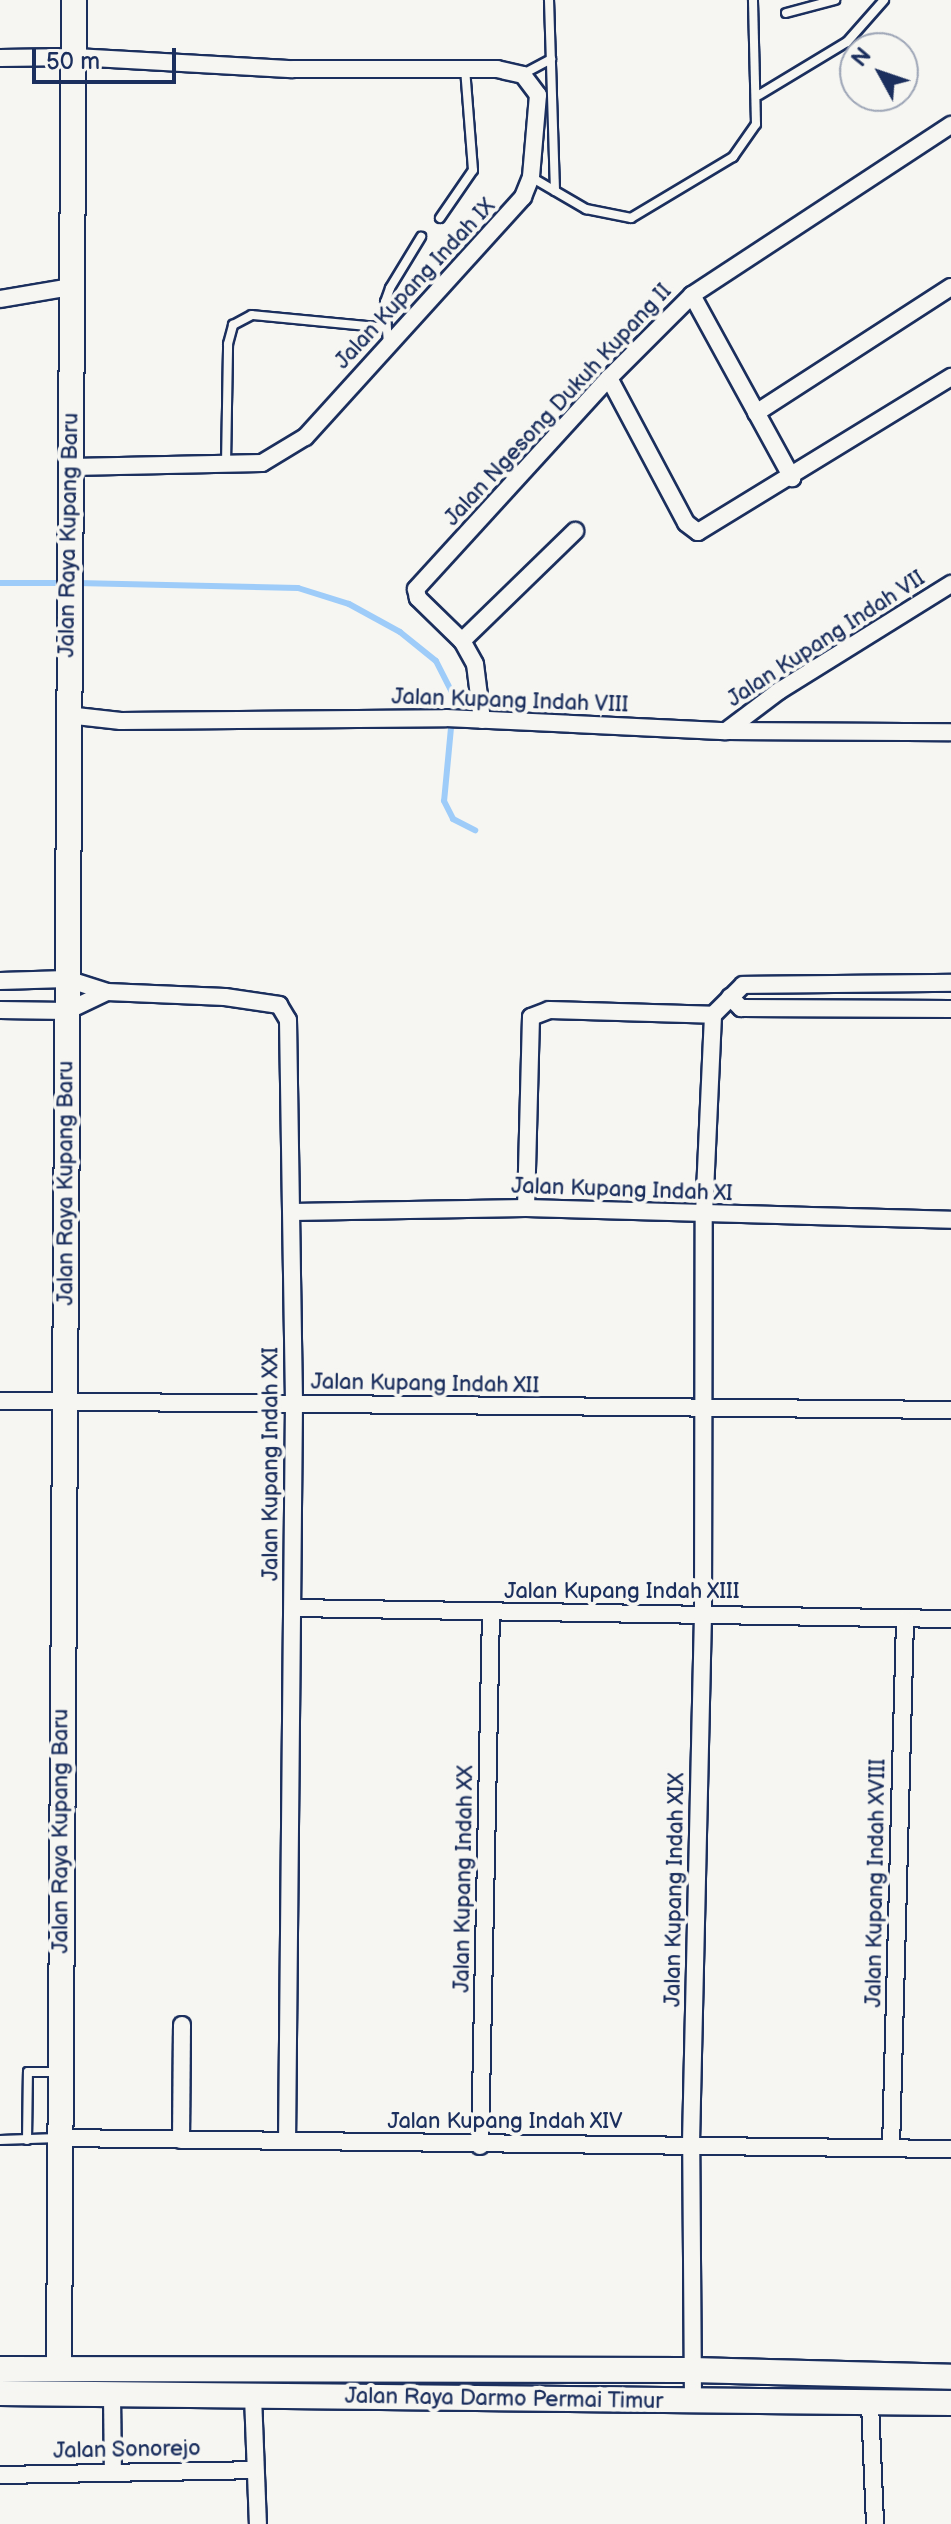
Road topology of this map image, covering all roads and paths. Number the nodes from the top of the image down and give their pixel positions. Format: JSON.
{"nodes":[{"id":1,"x":74,"y":0,"type":"edge"},
{"id":2,"x":549,"y":0,"type":"edge"},
{"id":3,"x":753,"y":0,"type":"edge"},
{"id":4,"x":835,"y":0,"type":"edge"},
{"id":5,"x":884,"y":0,"type":"edge"},
{"id":6,"x":786,"y":13,"type":"dead end"},
{"id":7,"x":75,"y":57,"type":"junction"},
{"id":8,"x":0,"y":58,"type":"edge"},
{"id":9,"x":551,"y":59,"type":"junction"},
{"id":10,"x":465,"y":67,"type":"junction"},
{"id":11,"x":523,"y":75,"type":"junction"},
{"id":12,"x":759,"y":95,"type":"junction"},
{"id":13,"x":951,"y":125,"type":"edge"},
{"id":14,"x":531,"y":177,"type":"junction"},
{"id":15,"x":555,"y":191,"type":"junction"},
{"id":16,"x":440,"y":218,"type":"dead end"},
{"id":17,"x":421,"y":237,"type":"dead end"},
{"id":18,"x":71,"y":287,"type":"junction"},
{"id":19,"x":951,"y":287,"type":"edge"},
{"id":20,"x":692,"y":295,"type":"junction"},
{"id":21,"x":0,"y":299,"type":"edge"},
{"id":22,"x":387,"y":336,"type":"junction"},
{"id":23,"x":951,"y":377,"type":"edge"},
{"id":24,"x":609,"y":378,"type":"junction"},
{"id":25,"x":756,"y":413,"type":"junction"},
{"id":26,"x":226,"y":465,"type":"junction"},
{"id":27,"x":71,"y":467,"type":"junction"},
{"id":28,"x":792,"y":478,"type":"junction"},
{"id":29,"x":575,"y":531,"type":"dead end"},
{"id":30,"x":951,"y":584,"type":"edge"},
{"id":31,"x":462,"y":641,"type":"junction"},
{"id":32,"x":67,"y":715,"type":"junction"},
{"id":33,"x":482,"y":720,"type":"junction"},
{"id":34,"x":726,"y":731,"type":"junction"},
{"id":35,"x":951,"y":732,"type":"edge"},
{"id":36,"x":67,"y":979,"type":"junction"},
{"id":37,"x":0,"y":981,"type":"edge"},
{"id":38,"x":892,"y":983,"type":"junction"},
{"id":39,"x":951,"y":983,"type":"edge"},
{"id":40,"x":107,"y":992,"type":"junction"},
{"id":41,"x":730,"y":997,"type":"junction"},
{"id":42,"x":894,"y":1007,"type":"junction"},
{"id":43,"x":951,"y":1009,"type":"edge"},
{"id":44,"x":0,"y":1010,"type":"edge"},
{"id":45,"x":67,"y":1011,"type":"junction"},
{"id":46,"x":713,"y":1015,"type":"junction"},
{"id":47,"x":526,"y":1208,"type":"junction"},
{"id":48,"x":292,"y":1212,"type":"junction"},
{"id":49,"x":704,"y":1214,"type":"junction"},
{"id":50,"x":951,"y":1220,"type":"edge"},
{"id":51,"x":64,"y":1398,"type":"junction"},
{"id":52,"x":0,"y":1401,"type":"edge"},
{"id":53,"x":294,"y":1403,"type":"junction"},
{"id":54,"x":951,"y":1410,"type":"edge"},
{"id":55,"x":706,"y":1411,"type":"junction"},
{"id":56,"x":293,"y":1608,"type":"junction"},
{"id":57,"x":491,"y":1613,"type":"junction"},
{"id":58,"x":703,"y":1613,"type":"junction"},
{"id":59,"x":951,"y":1619,"type":"edge"},
{"id":60,"x":905,"y":1620,"type":"junction"},
{"id":61,"x":182,"y":2025,"type":"dead end"},
{"id":62,"x":59,"y":2072,"type":"junction"},
{"id":63,"x":59,"y":2138,"type":"junction"},
{"id":64,"x":0,"y":2140,"type":"edge"},
{"id":65,"x":27,"y":2140,"type":"junction"},
{"id":66,"x":181,"y":2140,"type":"junction"},
{"id":67,"x":287,"y":2141,"type":"junction"},
{"id":68,"x":691,"y":2143,"type":"junction"},
{"id":69,"x":480,"y":2146,"type":"junction"},
{"id":70,"x":891,"y":2148,"type":"junction"},
{"id":71,"x":951,"y":2149,"type":"edge"},
{"id":72,"x":59,"y":2366,"type":"junction"},
{"id":73,"x":251,"y":2368,"type":"junction"},
{"id":74,"x":0,"y":2369,"type":"edge"},
{"id":75,"x":692,"y":2370,"type":"junction"},
{"id":76,"x":854,"y":2376,"type":"junction"},
{"id":77,"x":948,"y":2377,"type":"edge"},
{"id":78,"x":0,"y":2393,"type":"edge"},
{"id":79,"x":112,"y":2395,"type":"junction"},
{"id":80,"x":253,"y":2396,"type":"junction"},
{"id":81,"x":693,"y":2402,"type":"junction"},
{"id":82,"x":948,"y":2403,"type":"edge"},
{"id":83,"x":861,"y":2404,"type":"junction"},
{"id":84,"x":255,"y":2470,"type":"junction"},
{"id":85,"x":113,"y":2472,"type":"junction"},
{"id":86,"x":0,"y":2475,"type":"edge"},
{"id":87,"x":258,"y":2524,"type":"edge"},
{"id":88,"x":875,"y":2524,"type":"edge"}],
"edges":[{"from":1,"to":7,"type":"street","name":"Jalan Raya Kupang Baru"},
{"from":2,"to":9,"type":"lane"},
{"from":3,"to":12,"type":"lane"},
{"from":4,"to":6,"type":"lane"},
{"from":5,"to":12,"type":"lane"},
{"from":7,"to":8,"type":"street"},
{"from":7,"to":10,"type":"street"},
{"from":7,"to":18,"type":"street","name":"Jalan Raya Kupang Baru"},
{"from":9,"to":11,"type":"lane"},
{"from":9,"to":15,"type":"lane"},
{"from":10,"to":11,"type":"street"},
{"from":10,"to":16,"type":"lane"},
{"from":11,"to":14,"type":"street","name":"Jalan Kupang Indah IX"},
{"from":12,"to":15,"type":"lane"},
{"from":13,"to":20,"type":"street","name":"Jalan Ngesong Dukuh Kupang II"},
{"from":14,"to":15,"type":"lane"},
{"from":14,"to":22,"type":"street","name":"Jalan Kupang Indah IX"},
{"from":17,"to":22,"type":"lane"},
{"from":18,"to":21,"type":"street"},
{"from":18,"to":27,"type":"street","name":"Jalan Raya Kupang Baru"},
{"from":19,"to":25,"type":"street"},
{"from":20,"to":24,"type":"street","name":"Jalan Ngesong Dukuh Kupang II"},
{"from":20,"to":25,"type":"street"},
{"from":22,"to":26,"type":"street","name":"Jalan Kupang Indah IX"},
{"from":22,"to":26,"type":"lane"},
{"from":23,"to":28,"type":"street"},
{"from":24,"to":28,"type":"street"},
{"from":24,"to":31,"type":"street","name":"Jalan Ngesong Dukuh Kupang II"},
{"from":25,"to":28,"type":"street"},
{"from":26,"to":27,"type":"street","name":"Jalan Kupang Indah IX"},
{"from":27,"to":32,"type":"street","name":"Jalan Raya Kupang Baru"},
{"from":29,"to":31,"type":"street"},
{"from":30,"to":34,"type":"street","name":"Jalan Kupang Indah VII"},
{"from":31,"to":33,"type":"street","name":"Jalan Ngesong Dukuh Kupang II"},
{"from":32,"to":33,"type":"street","name":"Jalan Kupang Indah VIII"},
{"from":32,"to":36,"type":"street","name":"Jalan Raya Kupang Baru"},
{"from":33,"to":34,"type":"street","name":"Jalan Kupang Indah VIII"},
{"from":34,"to":35,"type":"street","name":"Jalan Kupang Indah VIII"},
{"from":36,"to":37,"type":"street","name":"Jalan Kupang Indah XXI"},
{"from":36,"to":40,"type":"street","name":"Jalan Kupang Indah XXI"},
{"from":36,"to":45,"type":"street","name":"Jalan Raya Kupang Baru"},
{"from":38,"to":39,"type":"street"},
{"from":38,"to":41,"type":"street"},
{"from":38,"to":42,"type":"street"},
{"from":40,"to":45,"type":"street"},
{"from":40,"to":48,"type":"street","name":"Jalan Kupang Indah XXI"},
{"from":41,"to":42,"type":"street"},
{"from":41,"to":46,"type":"street"},
{"from":42,"to":43,"type":"street"},
{"from":44,"to":45,"type":"street"},
{"from":45,"to":51,"type":"street","name":"Jalan Raya Kupang Baru"},
{"from":46,"to":47,"type":"street"},
{"from":46,"to":49,"type":"street"},
{"from":47,"to":48,"type":"street","name":"Jalan Kupang Indah XI"},
{"from":47,"to":49,"type":"street","name":"Jalan Kupang Indah XI"},
{"from":48,"to":53,"type":"street","name":"Jalan Kupang Indah XXI"},
{"from":49,"to":50,"type":"street","name":"Jalan Kupang Indah XI"},
{"from":49,"to":55,"type":"street"},
{"from":51,"to":52,"type":"street","name":"Jalan Kupang Indah XII"},
{"from":51,"to":53,"type":"street","name":"Jalan Kupang Indah XII"},
{"from":51,"to":62,"type":"street","name":"Jalan Raya Kupang Baru"},
{"from":53,"to":55,"type":"street","name":"Jalan Kupang Indah XII"},
{"from":53,"to":56,"type":"street","name":"Jalan Kupang Indah XXI"},
{"from":54,"to":55,"type":"street","name":"Jalan Kupang Indah XII"},
{"from":55,"to":58,"type":"street","name":"Jalan Kupang Indah XIX"},
{"from":56,"to":57,"type":"street","name":"Jalan Kupang Indah XIII"},
{"from":56,"to":67,"type":"street","name":"Jalan Kupang Indah XXI"},
{"from":57,"to":58,"type":"street","name":"Jalan Kupang Indah XIII"},
{"from":57,"to":69,"type":"street","name":"Jalan Kupang Indah XX"},
{"from":58,"to":60,"type":"street","name":"Jalan Kupang Indah XIII"},
{"from":58,"to":68,"type":"street","name":"Jalan Kupang Indah XIX"},
{"from":59,"to":60,"type":"street","name":"Jalan Kupang Indah XIII"},
{"from":60,"to":70,"type":"street","name":"Jalan Kupang Indah XVIII"},
{"from":61,"to":66,"type":"street"},
{"from":62,"to":63,"type":"street","name":"Jalan Raya Kupang Baru"},
{"from":62,"to":65,"type":"lane"},
{"from":63,"to":65,"type":"lane"},
{"from":63,"to":66,"type":"street","name":"Jalan Kupang Indah XIV"},
{"from":63,"to":72,"type":"street","name":"Jalan Raya Kupang Baru"},
{"from":64,"to":65,"type":"lane"},
{"from":66,"to":67,"type":"street","name":"Jalan Kupang Indah XIV"},
{"from":67,"to":69,"type":"street","name":"Jalan Kupang Indah XIV"},
{"from":68,"to":69,"type":"street","name":"Jalan Kupang Indah XIV"},
{"from":68,"to":70,"type":"street","name":"Jalan Kupang Indah XIV"},
{"from":68,"to":75,"type":"street","name":"Jalan Kupang Indah XIX"},
{"from":70,"to":71,"type":"street","name":"Jalan Kupang Indah XIV"},
{"from":72,"to":73,"type":"street","name":"Jalan Raya Darmo Permai Timur"},
{"from":72,"to":74,"type":"street","name":"Jalan Raya Darmo Permai Timur"},
{"from":73,"to":75,"type":"street","name":"Jalan Raya Darmo Permai Timur"},
{"from":73,"to":80,"type":"street"},
{"from":75,"to":76,"type":"street","name":"Jalan Raya Darmo Permai Timur"},
{"from":75,"to":81,"type":"street","name":"Jalan Kupang Indah XIX"},
{"from":76,"to":77,"type":"street","name":"Jalan Raya Darmo Permai Timur"},
{"from":76,"to":83,"type":"street"},
{"from":77,"to":82,"type":"street"},
{"from":78,"to":79,"type":"street","name":"Jalan Raya Darmo Permai Timur"},
{"from":79,"to":80,"type":"street","name":"Jalan Raya Darmo Permai Timur"},
{"from":79,"to":85,"type":"street"},
{"from":80,"to":81,"type":"street","name":"Jalan Raya Darmo Permai Timur"},
{"from":80,"to":84,"type":"street"},
{"from":81,"to":83,"type":"street","name":"Jalan Raya Darmo Permai Timur"},
{"from":82,"to":83,"type":"street","name":"Jalan Raya Darmo Permai Timur"},
{"from":83,"to":88,"type":"street"},
{"from":84,"to":85,"type":"street","name":"Jalan Sonorejo"},
{"from":84,"to":87,"type":"street"},
{"from":85,"to":86,"type":"street","name":"Jalan Sonorejo"}]}
